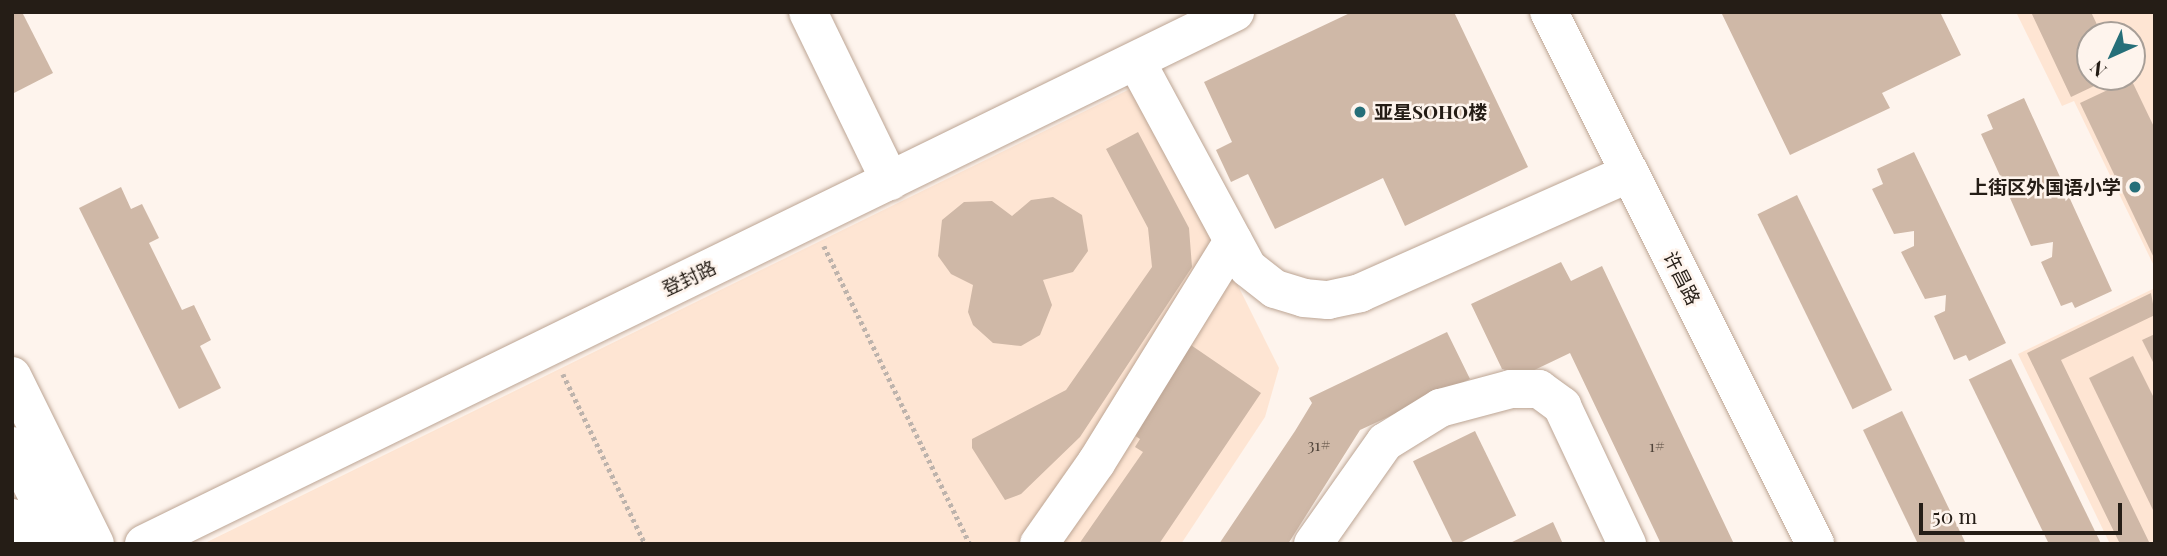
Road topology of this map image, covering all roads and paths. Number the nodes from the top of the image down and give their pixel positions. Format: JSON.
{"nodes":[{"id":1,"x":808,"y":12,"type":"edge"},
{"id":2,"x":1235,"y":12,"type":"edge"},
{"id":3,"x":1549,"y":12,"type":"edge"},
{"id":4,"x":1576,"y":12,"type":"edge"},
{"id":5,"x":1136,"y":61,"type":"junction"},
{"id":6,"x":1629,"y":173,"type":"junction"},
{"id":7,"x":890,"y":181,"type":"junction"},
{"id":8,"x":811,"y":220,"type":"junction"},
{"id":9,"x":1233,"y":241,"type":"junction"},
{"id":10,"x":549,"y":345,"type":"junction"},
{"id":11,"x":12,"y":376,"type":"edge"},
{"id":12,"x":12,"y":446,"type":"edge"},
{"id":13,"x":12,"y":518,"type":"edge"},
{"id":14,"x":30,"y":544,"type":"edge"},
{"id":15,"x":54,"y":544,"type":"edge"},
{"id":16,"x":95,"y":544,"type":"edge"},
{"id":17,"x":144,"y":544,"type":"edge"},
{"id":18,"x":645,"y":544,"type":"edge"},
{"id":19,"x":970,"y":544,"type":"edge"},
{"id":20,"x":1039,"y":544,"type":"edge"},
{"id":21,"x":1313,"y":544,"type":"edge"},
{"id":22,"x":1627,"y":544,"type":"edge"},
{"id":23,"x":1815,"y":544,"type":"edge"},
{"id":24,"x":1842,"y":544,"type":"edge"}],
"edges":[{"from":1,"to":7,"type":"street"},
{"from":2,"to":5,"type":"street","name":"登封路"},
{"from":3,"to":6,"type":"street","name":"许昌路"},
{"from":4,"to":24,"type":"street","name":"许昌路"},
{"from":5,"to":7,"type":"street","name":"登封路"},
{"from":5,"to":9,"type":"street"},
{"from":6,"to":9,"type":"street"},
{"from":6,"to":23,"type":"street","name":"许昌路"},
{"from":7,"to":8,"type":"street","name":"登封路"},
{"from":8,"to":10,"type":"street","name":"登封路"},
{"from":8,"to":19,"type":"path"},
{"from":9,"to":20,"type":"street"},
{"from":10,"to":17,"type":"street","name":"登封路"},
{"from":10,"to":18,"type":"path"},
{"from":11,"to":16,"type":"street"},
{"from":12,"to":15,"type":"street"},
{"from":13,"to":14,"type":"street"},
{"from":21,"to":22,"type":"street"}]}
